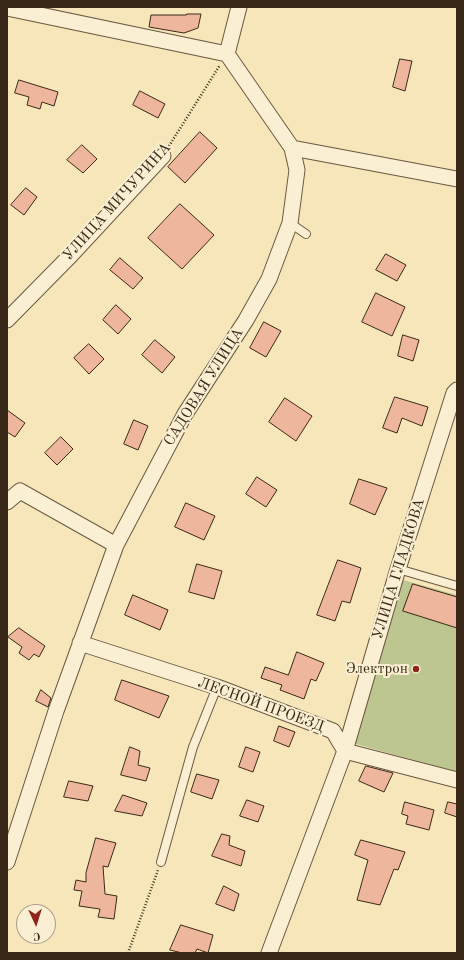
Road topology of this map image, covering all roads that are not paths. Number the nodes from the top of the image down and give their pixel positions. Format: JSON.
{"nodes":[{"id":1,"x":239,"y":7,"type":"edge"},
{"id":2,"x":7,"y":8,"type":"edge"},
{"id":3,"x":226,"y":54,"type":"junction"},
{"id":4,"x":292,"y":148,"type":"junction"},
{"id":5,"x":163,"y":156,"type":"road end"},
{"id":6,"x":457,"y":179,"type":"edge"},
{"id":7,"x":290,"y":224,"type":"junction"},
{"id":8,"x":306,"y":234,"type":"dead end"},
{"id":9,"x":7,"y":320,"type":"edge"},
{"id":10,"x":457,"y":390,"type":"edge"},
{"id":11,"x":454,"y":405,"type":"edge"},
{"id":12,"x":7,"y":502,"type":"edge"},
{"id":13,"x":116,"y":545,"type":"junction"},
{"id":14,"x":398,"y":569,"type":"junction"},
{"id":15,"x":457,"y":586,"type":"edge"},
{"id":16,"x":80,"y":643,"type":"junction"},
{"id":17,"x":217,"y":687,"type":"junction"},
{"id":18,"x":352,"y":748,"type":"junction"},
{"id":19,"x":457,"y":780,"type":"edge"},
{"id":20,"x":7,"y":862,"type":"edge"},
{"id":21,"x":161,"y":862,"type":"road end"},
{"id":22,"x":269,"y":953,"type":"edge"}],
"edges":[{"from":1,"to":3,"type":"street"},
{"from":2,"to":3,"type":"street"},
{"from":3,"to":4,"type":"street"},
{"from":4,"to":6,"type":"street"},
{"from":4,"to":7,"type":"street","name":"САДОВАЯ УЛИЦА"},
{"from":5,"to":9,"type":"street","name":"УЛИЦА МИЧУРИНА"},
{"from":7,"to":8,"type":"lane"},
{"from":7,"to":13,"type":"street","name":"САДОВАЯ УЛИЦА"},
{"from":10,"to":11,"type":"street","name":"УЛИЦА ГЛАДКОВА"},
{"from":11,"to":14,"type":"street","name":"УЛИЦА ГЛАДКОВА"},
{"from":12,"to":13,"type":"street"},
{"from":13,"to":16,"type":"street","name":"САДОВАЯ УЛИЦА"},
{"from":14,"to":15,"type":"lane"},
{"from":14,"to":18,"type":"street","name":"УЛИЦА ГЛАДКОВА"},
{"from":16,"to":17,"type":"street","name":"ЛЕСНОЙ ПРОЕЗД"},
{"from":16,"to":20,"type":"street","name":"САДОВАЯ УЛИЦА"},
{"from":17,"to":18,"type":"street","name":"ЛЕСНОЙ ПРОЕЗД"},
{"from":17,"to":21,"type":"lane"},
{"from":18,"to":19,"type":"street"},
{"from":18,"to":22,"type":"street","name":"УЛИЦА ГЛАДКОВА"}]}
